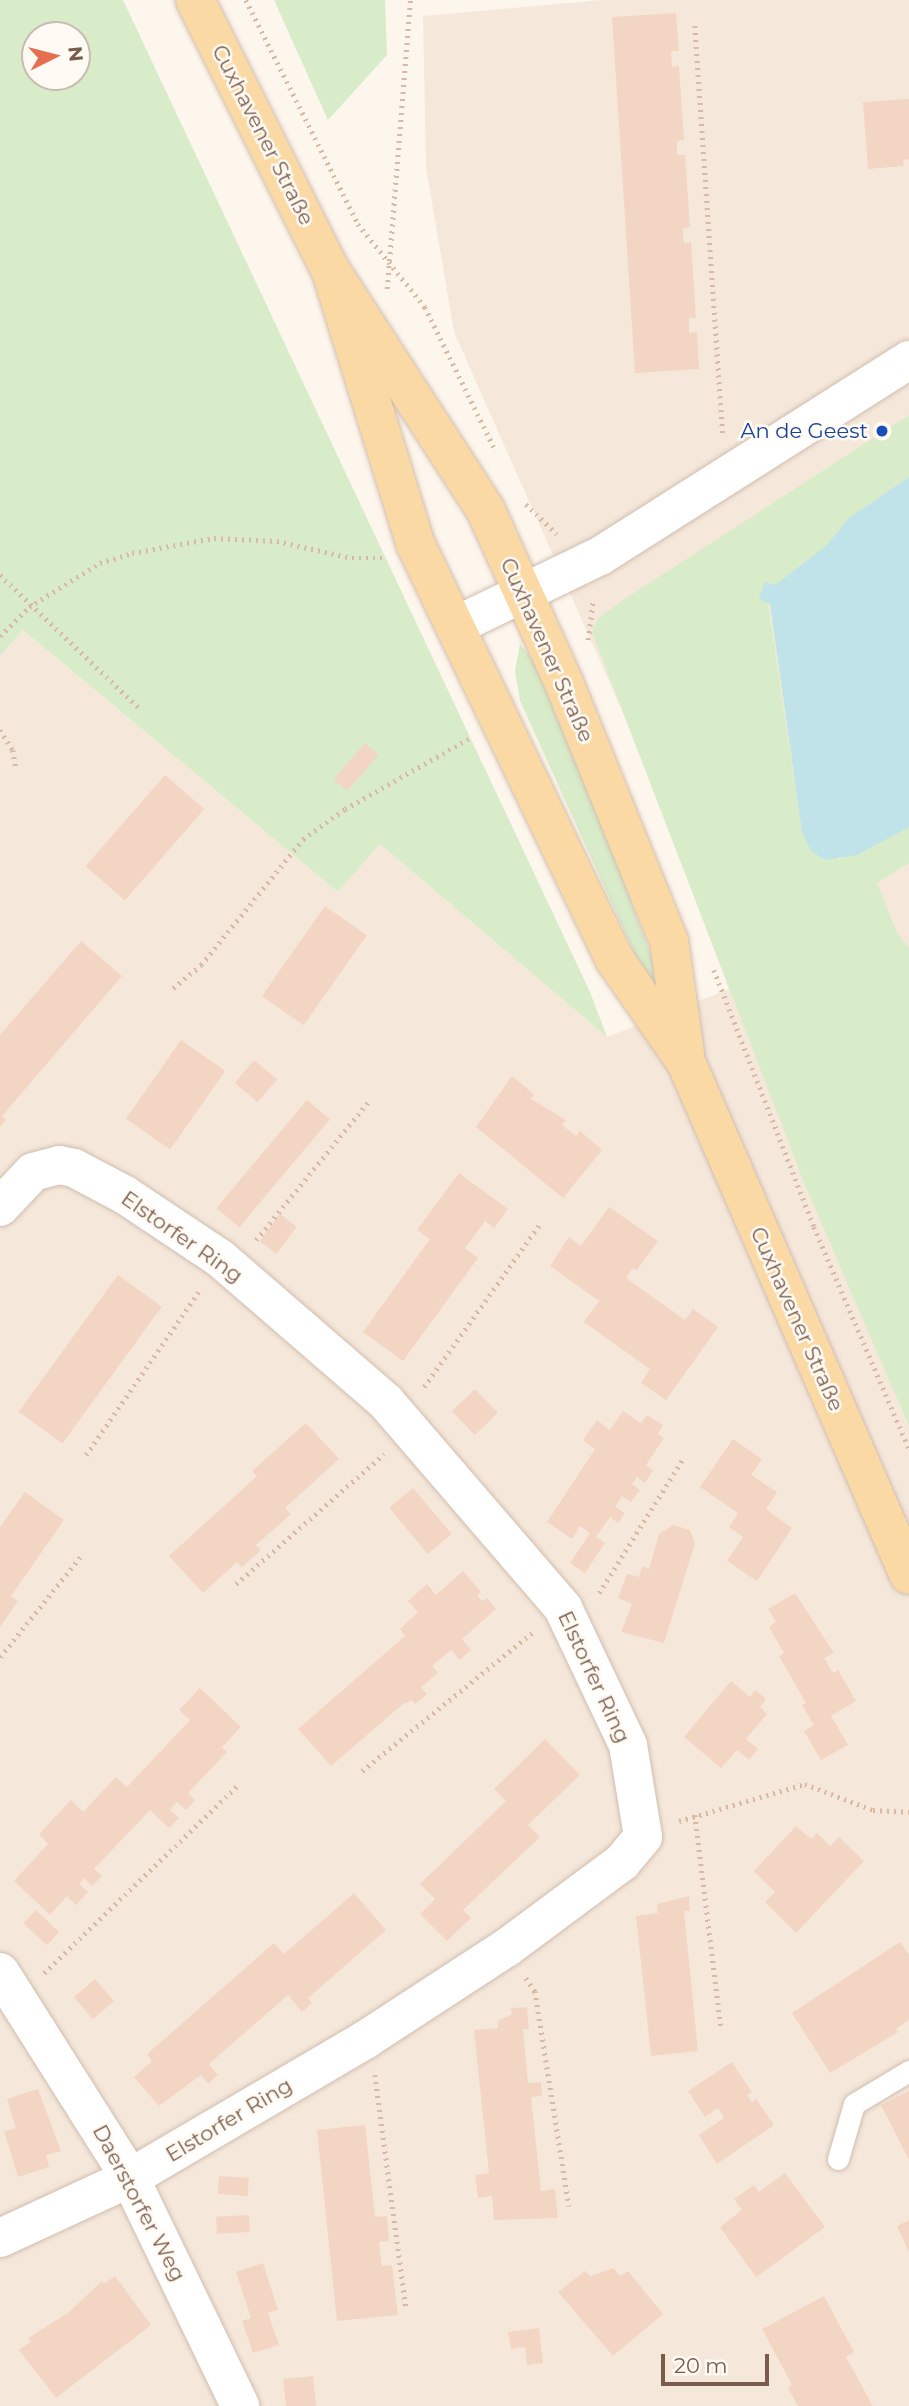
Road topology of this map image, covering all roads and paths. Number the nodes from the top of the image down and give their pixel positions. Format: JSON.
{"nodes":[{"id":1,"x":195,"y":0,"type":"edge"},
{"id":2,"x":246,"y":0,"type":"edge"},
{"id":3,"x":410,"y":0,"type":"edge"},
{"id":4,"x":695,"y":26,"type":"dead end"},
{"id":5,"x":391,"y":267,"type":"junction"},
{"id":6,"x":331,"y":271,"type":"junction"},
{"id":7,"x":378,"y":343,"type":"junction"},
{"id":8,"x":909,"y":360,"type":"edge"},
{"id":9,"x":501,"y":461,"type":"dead end"},
{"id":10,"x":726,"y":476,"type":"junction"},
{"id":11,"x":518,"y":497,"type":"dead end"},
{"id":12,"x":415,"y":543,"type":"junction"},
{"id":13,"x":0,"y":575,"type":"edge"},
{"id":14,"x":586,"y":583,"type":"junction"},
{"id":15,"x":524,"y":595,"type":"junction"},
{"id":16,"x":29,"y":607,"type":"junction"},
{"id":17,"x":455,"y":626,"type":"junction"},
{"id":18,"x":0,"y":636,"type":"edge"},
{"id":19,"x":586,"y":652,"type":"dead end"},
{"id":20,"x":139,"y":708,"type":"dead end"},
{"id":21,"x":500,"y":721,"type":"junction"},
{"id":22,"x":0,"y":730,"type":"edge"},
{"id":23,"x":16,"y":770,"type":"dead end"},
{"id":24,"x":711,"y":962,"type":"dead end"},
{"id":25,"x":173,"y":988,"type":"dead end"},
{"id":26,"x":686,"y":1062,"type":"junction"},
{"id":27,"x":368,"y":1102,"type":"dead end"},
{"id":28,"x":0,"y":1207,"type":"edge"},
{"id":29,"x":539,"y":1225,"type":"dead end"},
{"id":30,"x":226,"y":1264,"type":"junction"},
{"id":31,"x":406,"y":1425,"type":"junction"},
{"id":32,"x":909,"y":1449,"type":"edge"},
{"id":33,"x":86,"y":1455,"type":"dead end"},
{"id":34,"x":682,"y":1460,"type":"dead end"},
{"id":35,"x":81,"y":1556,"type":"dead end"},
{"id":36,"x":909,"y":1575,"type":"edge"},
{"id":37,"x":236,"y":1584,"type":"dead end"},
{"id":38,"x":568,"y":1620,"type":"junction"},
{"id":39,"x":0,"y":1657,"type":"edge"},
{"id":40,"x":362,"y":1771,"type":"dead end"},
{"id":41,"x":237,"y":1786,"type":"dead end"},
{"id":42,"x":909,"y":1812,"type":"edge"},
{"id":43,"x":695,"y":1815,"type":"junction"},
{"id":44,"x":643,"y":1837,"type":"junction"},
{"id":45,"x":506,"y":1948,"type":"junction"},
{"id":46,"x":9,"y":1985,"type":"edge"},
{"id":47,"x":721,"y":2027,"type":"dead end"},
{"id":48,"x":365,"y":2040,"type":"junction"},
{"id":49,"x":909,"y":2071,"type":"edge"},
{"id":50,"x":838,"y":2159,"type":"dead end"},
{"id":51,"x":130,"y":2178,"type":"junction"},
{"id":52,"x":569,"y":2206,"type":"dead end"},
{"id":53,"x":0,"y":2238,"type":"edge"},
{"id":54,"x":407,"y":2306,"type":"dead end"},
{"id":55,"x":240,"y":2406,"type":"edge"}],
"edges":[{"from":1,"to":6,"type":"main road","name":"Cuxhavener Straße"},
{"from":2,"to":5,"type":"path"},
{"from":3,"to":5,"type":"path"},
{"from":4,"to":10,"type":"path"},
{"from":5,"to":7,"type":"path"},
{"from":5,"to":9,"type":"path"},
{"from":6,"to":7,"type":"main road","name":"Cuxhavener Straße"},
{"from":6,"to":12,"type":"main road","name":"Cuxhavener Straße"},
{"from":7,"to":15,"type":"main road","name":"Cuxhavener Straße"},
{"from":8,"to":10,"type":"street"},
{"from":10,"to":14,"type":"street"},
{"from":11,"to":14,"type":"path"},
{"from":12,"to":16,"type":"path"},
{"from":12,"to":17,"type":"main road","name":"Cuxhavener Straße"},
{"from":13,"to":16,"type":"path"},
{"from":14,"to":15,"type":"street"},
{"from":14,"to":19,"type":"path"},
{"from":15,"to":17,"type":"street"},
{"from":15,"to":26,"type":"main road","name":"Cuxhavener Straße"},
{"from":16,"to":18,"type":"path"},
{"from":16,"to":20,"type":"path"},
{"from":17,"to":21,"type":"main road","name":"Cuxhavener Straße"},
{"from":21,"to":25,"type":"path"},
{"from":21,"to":26,"type":"main road","name":"Cuxhavener Straße"},
{"from":22,"to":23,"type":"path"},
{"from":24,"to":32,"type":"path"},
{"from":26,"to":36,"type":"main road","name":"Cuxhavener Straße"},
{"from":27,"to":30,"type":"path"},
{"from":28,"to":30,"type":"street","name":"Elstorfer Ring"},
{"from":29,"to":31,"type":"path"},
{"from":30,"to":31,"type":"street","name":"Elstorfer Ring"},
{"from":30,"to":33,"type":"path"},
{"from":31,"to":37,"type":"path"},
{"from":31,"to":38,"type":"street","name":"Elstorfer Ring"},
{"from":34,"to":38,"type":"path"},
{"from":35,"to":39,"type":"path"},
{"from":38,"to":40,"type":"path"},
{"from":38,"to":44,"type":"street","name":"Elstorfer Ring"},
{"from":41,"to":46,"type":"path"},
{"from":42,"to":43,"type":"path"},
{"from":43,"to":44,"type":"path"},
{"from":43,"to":47,"type":"path"},
{"from":44,"to":45,"type":"street","name":"Elstorfer Ring"},
{"from":45,"to":48,"type":"street","name":"Elstorfer Ring"},
{"from":45,"to":52,"type":"path"},
{"from":46,"to":51,"type":"street","name":"Daerstorfer Weg"},
{"from":48,"to":51,"type":"street","name":"Elstorfer Ring"},
{"from":48,"to":54,"type":"path"},
{"from":49,"to":50,"type":"lane"},
{"from":51,"to":53,"type":"street","name":"Elstorfer Ring"},
{"from":51,"to":55,"type":"street","name":"Daerstorfer Weg"}]}
